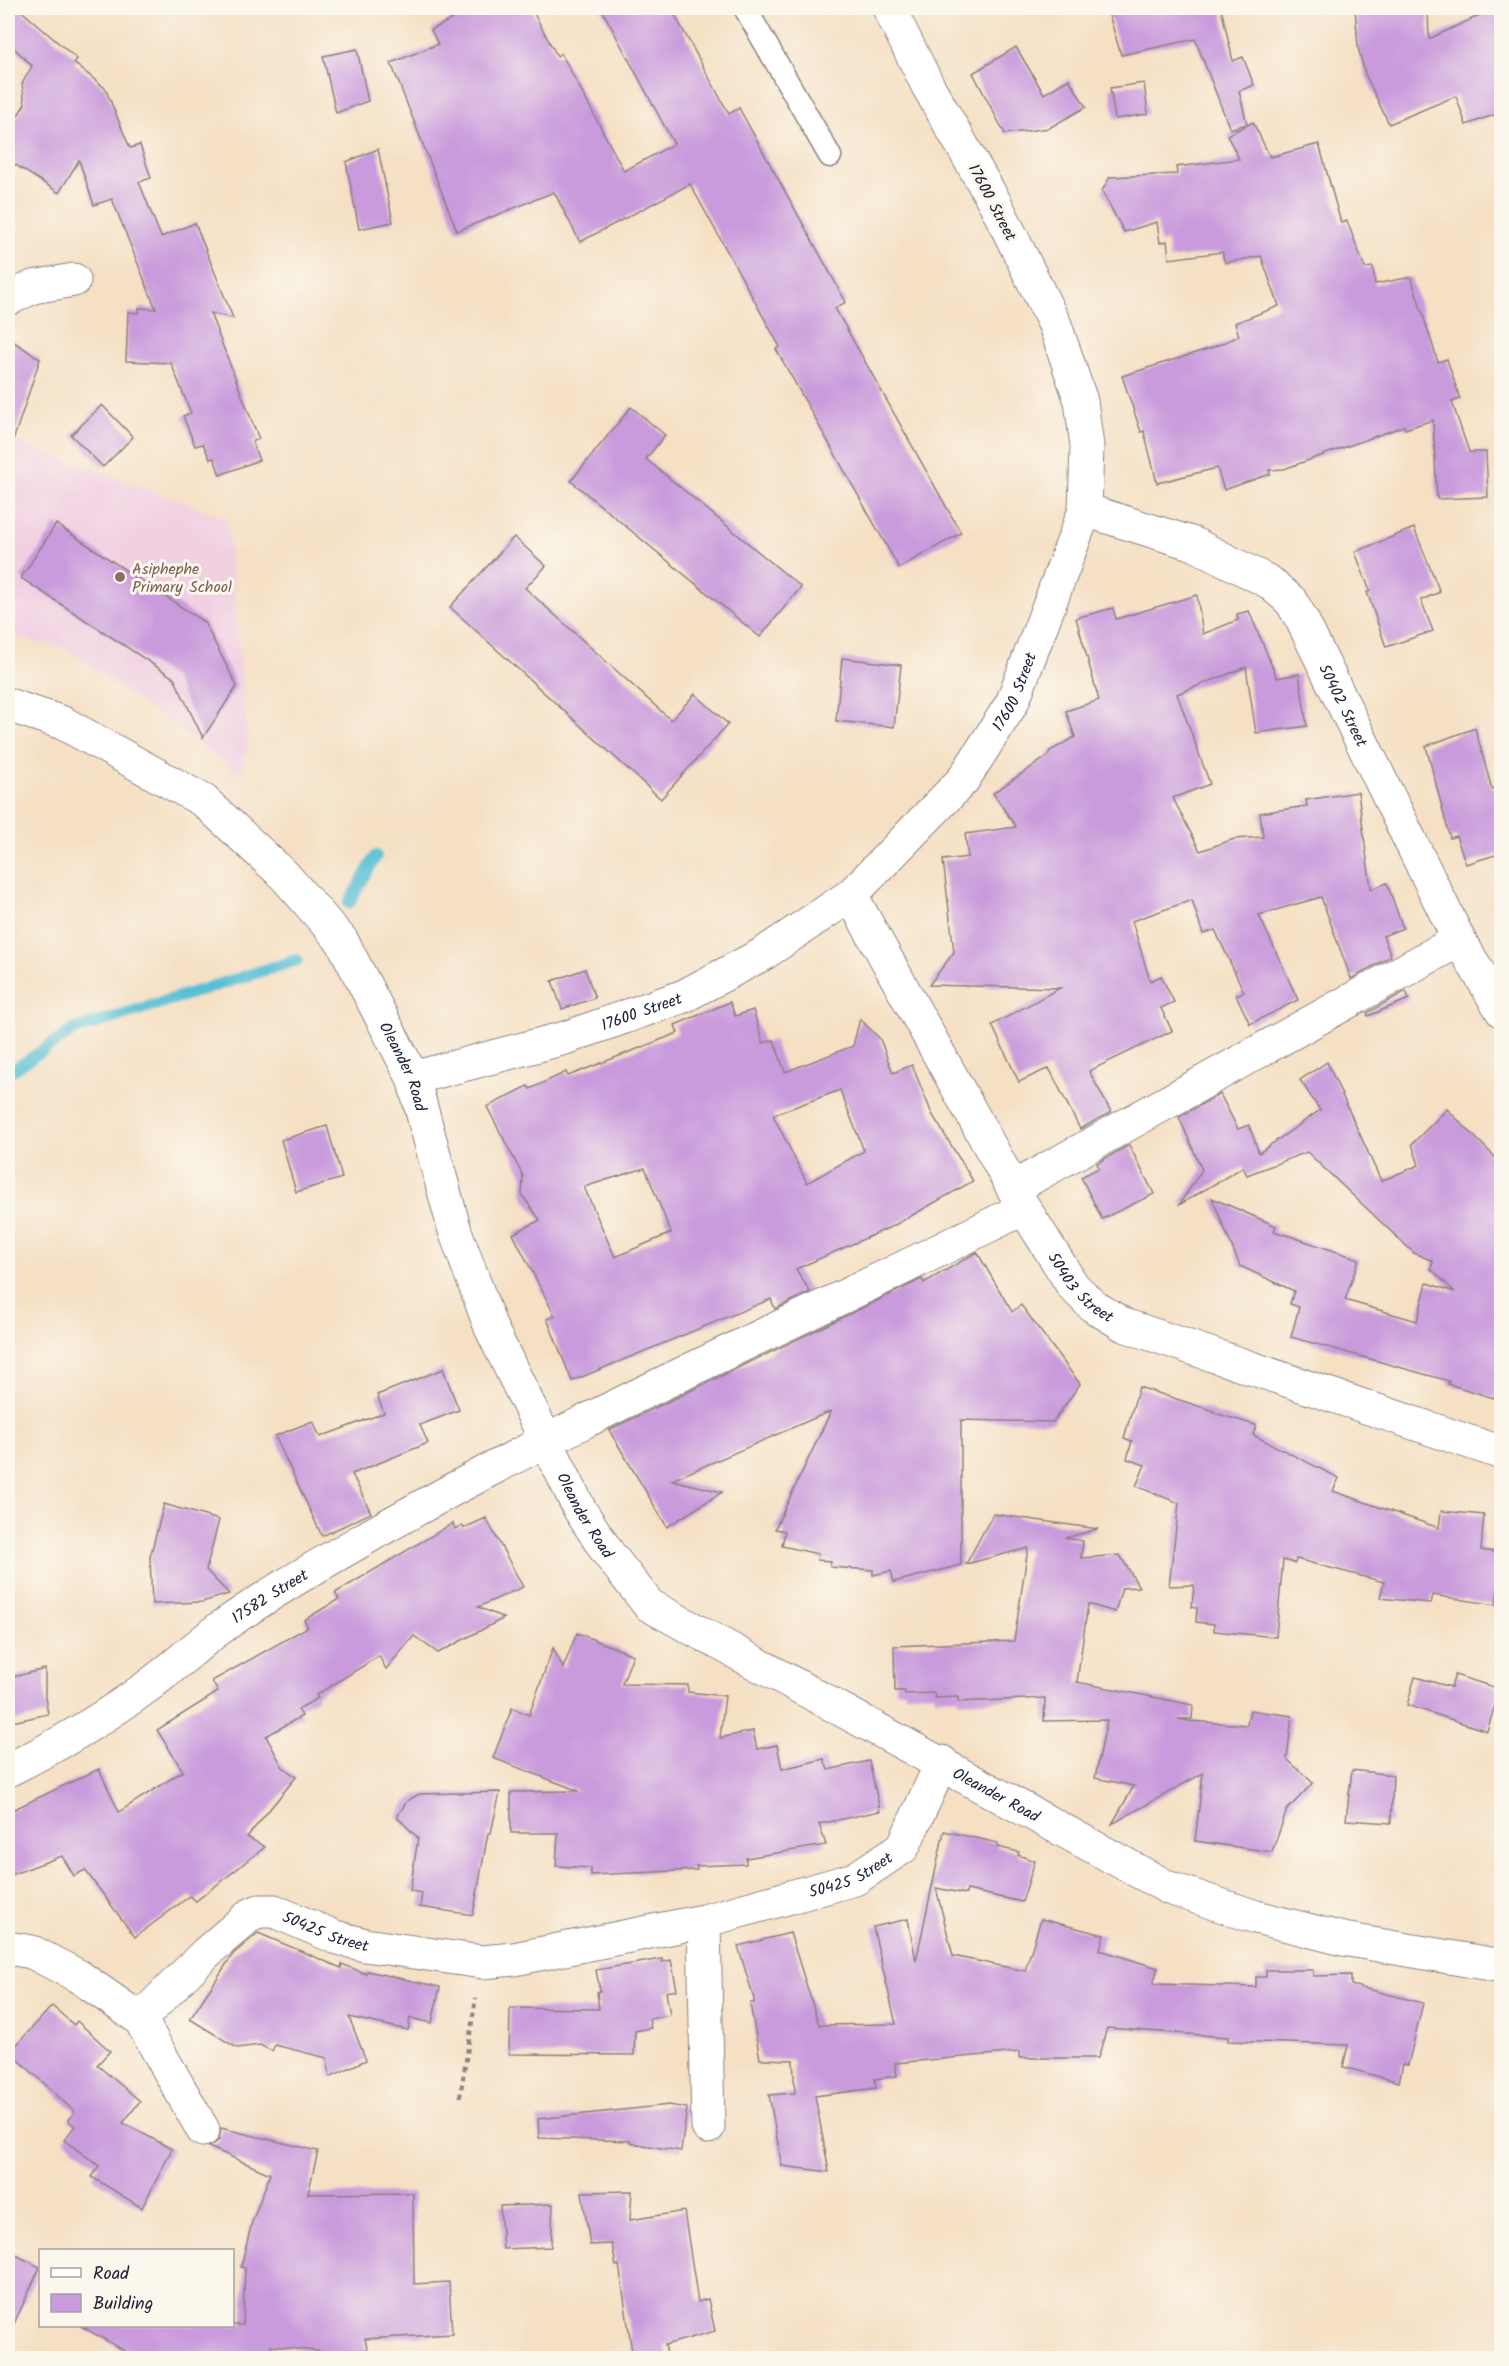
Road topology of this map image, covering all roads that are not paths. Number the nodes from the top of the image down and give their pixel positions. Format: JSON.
{"nodes":[{"id":1,"x":745,"y":8,"type":"edge"},
{"id":2,"x":889,"y":8,"type":"edge"},
{"id":3,"x":830,"y":156,"type":"dead end"},
{"id":4,"x":75,"y":280,"type":"dead end"},
{"id":5,"x":8,"y":299,"type":"edge"},
{"id":6,"x":1084,"y":510,"type":"junction"},
{"id":7,"x":8,"y":705,"type":"edge"},
{"id":8,"x":851,"y":895,"type":"junction"},
{"id":9,"x":1459,"y":940,"type":"junction"},
{"id":10,"x":1502,"y":1011,"type":"edge"},
{"id":11,"x":412,"y":1078,"type":"junction"},
{"id":12,"x":1018,"y":1198,"type":"junction"},
{"id":13,"x":544,"y":1441,"type":"junction"},
{"id":14,"x":1502,"y":1453,"type":"edge"},
{"id":15,"x":942,"y":1762,"type":"junction"},
{"id":16,"x":8,"y":1770,"type":"edge"},
{"id":17,"x":704,"y":1922,"type":"junction"},
{"id":18,"x":8,"y":1948,"type":"edge"},
{"id":19,"x":1499,"y":1959,"type":"edge"},
{"id":20,"x":140,"y":2019,"type":"junction"},
{"id":21,"x":708,"y":2127,"type":"dead end"},
{"id":22,"x":203,"y":2130,"type":"dead end"}],
"edges":[{"from":1,"to":3,"type":"lane"},
{"from":2,"to":6,"type":"street","name":"17600 Street"},
{"from":4,"to":5,"type":"street"},
{"from":6,"to":8,"type":"street","name":"17600 Street"},
{"from":6,"to":9,"type":"street","name":"50402 Street"},
{"from":7,"to":11,"type":"street","name":"Oleander Road"},
{"from":8,"to":11,"type":"street","name":"17600 Street"},
{"from":8,"to":12,"type":"street","name":"50403 Street"},
{"from":9,"to":10,"type":"street","name":"50402 Street"},
{"from":9,"to":12,"type":"street","name":"17582 Street"},
{"from":11,"to":13,"type":"street","name":"Oleander Road"},
{"from":12,"to":13,"type":"street","name":"17582 Street"},
{"from":12,"to":14,"type":"street","name":"50403 Street"},
{"from":13,"to":15,"type":"street","name":"Oleander Road"},
{"from":13,"to":16,"type":"street","name":"17582 Street"},
{"from":15,"to":17,"type":"street","name":"50425 Street"},
{"from":15,"to":19,"type":"street","name":"Oleander Road"},
{"from":17,"to":20,"type":"street","name":"50425 Street"},
{"from":17,"to":21,"type":"street"},
{"from":18,"to":20,"type":"street"},
{"from":20,"to":22,"type":"street"}]}
